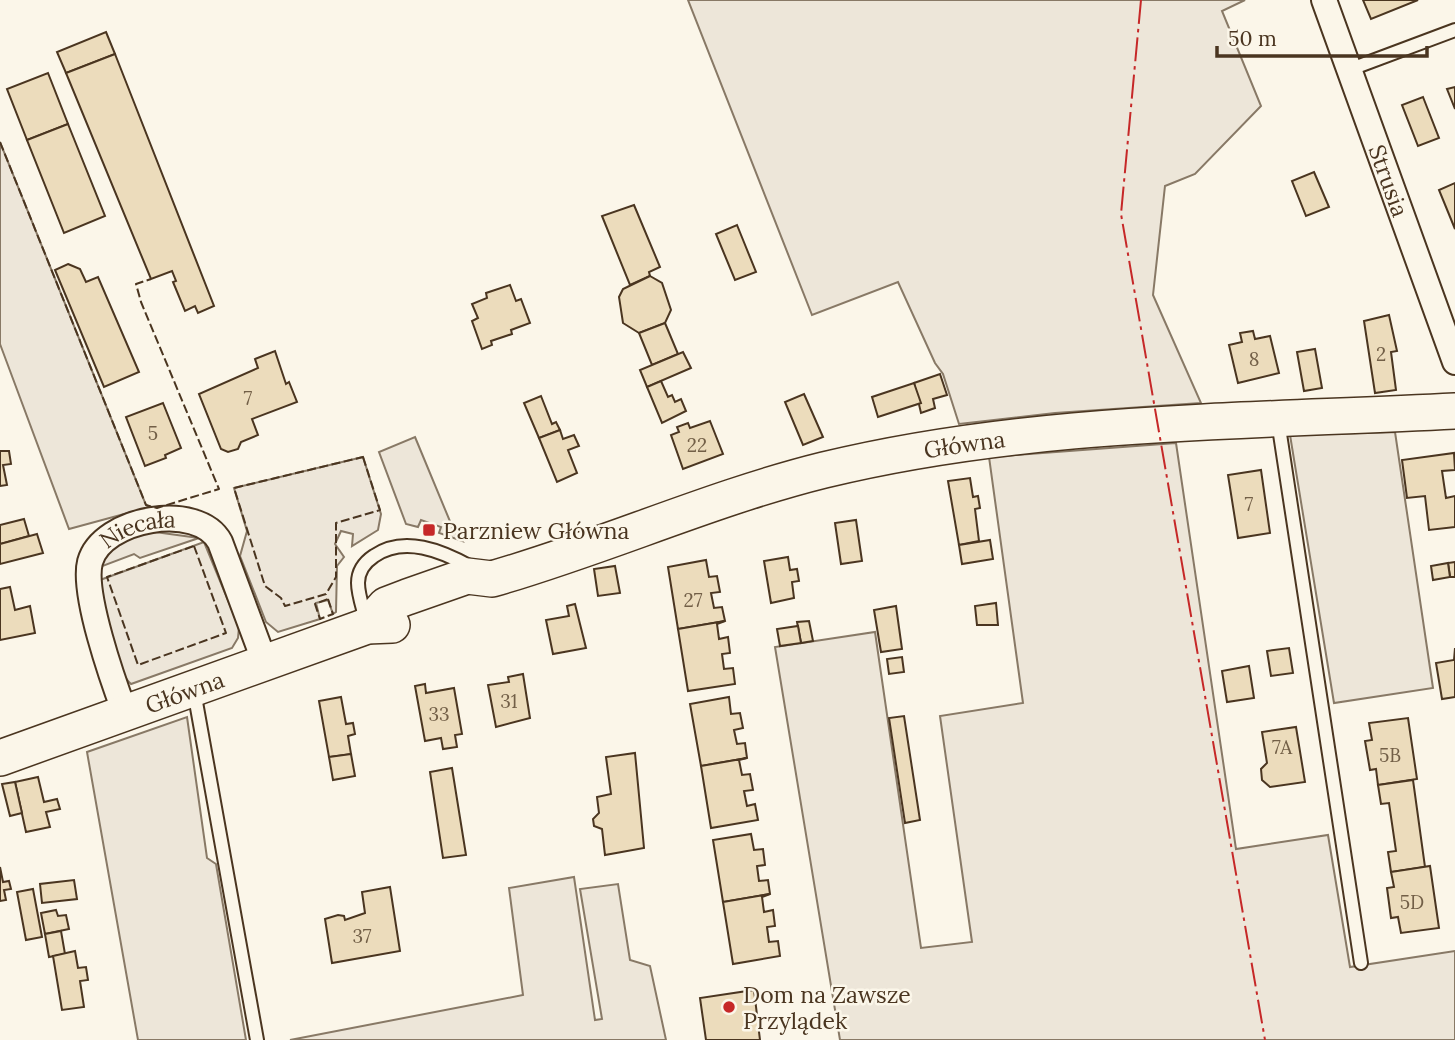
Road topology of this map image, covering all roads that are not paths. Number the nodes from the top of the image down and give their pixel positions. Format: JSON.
{"nodes":[{"id":1,"x":1324,"y":0,"type":"edge"},
{"id":2,"x":1455,"y":30,"type":"edge"},
{"id":3,"x":1351,"y":69,"type":"junction"},
{"id":4,"x":1455,"y":362,"type":"edge"},
{"id":5,"x":1455,"y":411,"type":"edge"},
{"id":6,"x":1278,"y":420,"type":"junction"},
{"id":7,"x":492,"y":579,"type":"junction"},
{"id":8,"x":367,"y":626,"type":"junction"},
{"id":9,"x":265,"y":663,"type":"junction"},
{"id":10,"x":194,"y":687,"type":"junction"},
{"id":11,"x":125,"y":713,"type":"junction"},
{"id":12,"x":0,"y":758,"type":"edge"},
{"id":13,"x":1361,"y":963,"type":"dead end"},
{"id":14,"x":257,"y":1040,"type":"edge"}],
"edges":[{"from":1,"to":3,"type":"street","name":"Strusia"},
{"from":2,"to":3,"type":"lane"},
{"from":3,"to":4,"type":"street","name":"Strusia"},
{"from":5,"to":6,"type":"street","name":"Główna"},
{"from":6,"to":7,"type":"street","name":"Główna"},
{"from":6,"to":13,"type":"lane"},
{"from":7,"to":8,"type":"street","name":"Główna"},
{"from":7,"to":8,"type":"lane"},
{"from":8,"to":9,"type":"street","name":"Główna"},
{"from":9,"to":10,"type":"street","name":"Główna"},
{"from":9,"to":11,"type":"street","name":"Niecała"},
{"from":10,"to":11,"type":"street","name":"Główna"},
{"from":10,"to":14,"type":"lane"},
{"from":11,"to":12,"type":"street","name":"Główna"}]}
